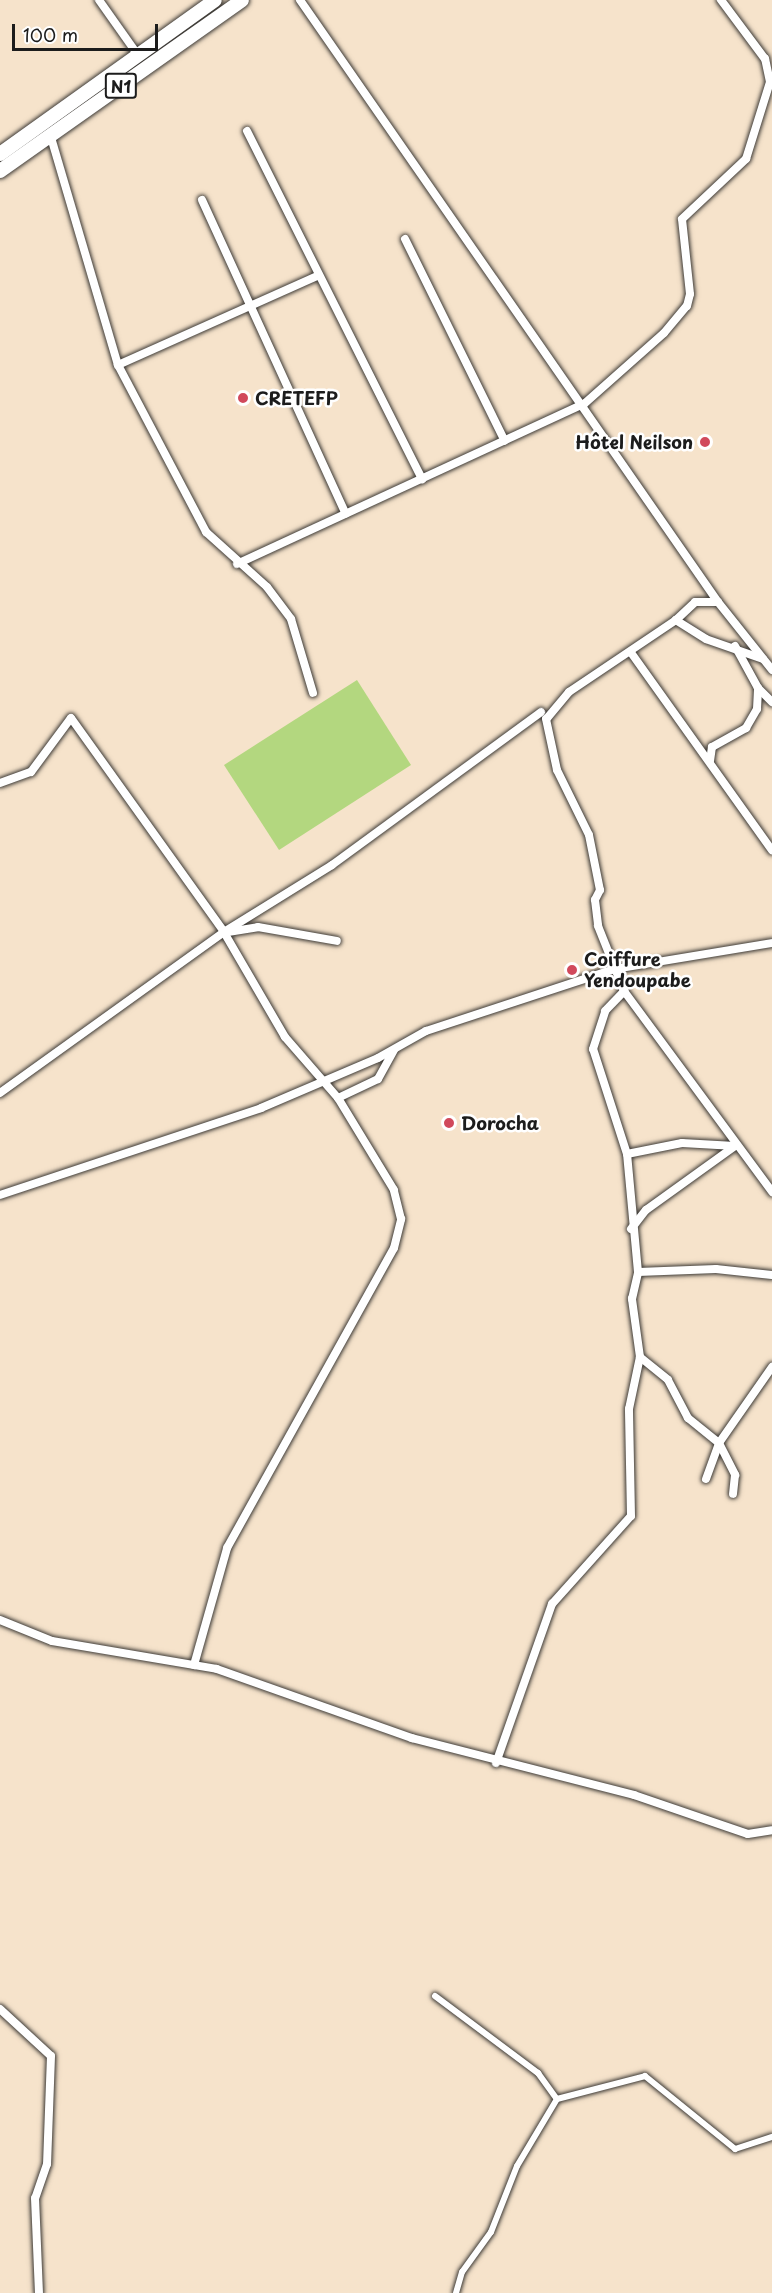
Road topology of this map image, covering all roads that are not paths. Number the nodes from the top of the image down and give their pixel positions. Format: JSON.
{"nodes":[{"id":1,"x":99,"y":0,"type":"edge"},
{"id":2,"x":214,"y":0,"type":"edge"},
{"id":3,"x":242,"y":0,"type":"edge"},
{"id":4,"x":300,"y":0,"type":"edge"},
{"id":5,"x":722,"y":0,"type":"edge"},
{"id":6,"x":138,"y":55,"type":"junction"},
{"id":7,"x":768,"y":59,"type":"edge"},
{"id":8,"x":47,"y":129,"type":"junction"},
{"id":9,"x":247,"y":131,"type":"dead end"},
{"id":10,"x":0,"y":154,"type":"edge"},
{"id":11,"x":0,"y":171,"type":"edge"},
{"id":12,"x":202,"y":200,"type":"dead end"},
{"id":13,"x":405,"y":240,"type":"dead end"},
{"id":14,"x":319,"y":275,"type":"junction"},
{"id":15,"x":250,"y":304,"type":"junction"},
{"id":16,"x":118,"y":365,"type":"junction"},
{"id":17,"x":584,"y":404,"type":"junction"},
{"id":18,"x":505,"y":441,"type":"junction"},
{"id":19,"x":422,"y":479,"type":"junction"},
{"id":20,"x":346,"y":514,"type":"junction"},
{"id":21,"x":237,"y":564,"type":"junction"},
{"id":22,"x":718,"y":602,"type":"junction"},
{"id":23,"x":676,"y":620,"type":"junction"},
{"id":24,"x":735,"y":645,"type":"junction"},
{"id":25,"x":632,"y":654,"type":"junction"},
{"id":26,"x":766,"y":661,"type":"junction"},
{"id":27,"x":772,"y":670,"type":"edge"},
{"id":28,"x":758,"y":688,"type":"junction"},
{"id":29,"x":314,"y":693,"type":"dead end"},
{"id":30,"x":772,"y":702,"type":"edge"},
{"id":31,"x":542,"y":712,"type":"dead end"},
{"id":32,"x":710,"y":761,"type":"junction"},
{"id":33,"x":0,"y":783,"type":"edge"},
{"id":34,"x":772,"y":850,"type":"edge"},
{"id":35,"x":224,"y":932,"type":"junction"},
{"id":36,"x":337,"y":941,"type":"dead end"},
{"id":37,"x":772,"y":943,"type":"edge"},
{"id":38,"x":615,"y":969,"type":"junction"},
{"id":39,"x":624,"y":991,"type":"junction"},
{"id":40,"x":394,"y":1050,"type":"junction"},
{"id":41,"x":327,"y":1080,"type":"junction"},
{"id":42,"x":0,"y":1093,"type":"edge"},
{"id":43,"x":338,"y":1098,"type":"junction"},
{"id":44,"x":735,"y":1146,"type":"junction"},
{"id":45,"x":627,"y":1155,"type":"junction"},
{"id":46,"x":772,"y":1192,"type":"edge"},
{"id":47,"x":0,"y":1195,"type":"edge"},
{"id":48,"x":631,"y":1229,"type":"junction"},
{"id":49,"x":638,"y":1272,"type":"junction"},
{"id":50,"x":772,"y":1275,"type":"edge"},
{"id":51,"x":640,"y":1357,"type":"junction"},
{"id":52,"x":772,"y":1367,"type":"edge"},
{"id":53,"x":719,"y":1443,"type":"junction"},
{"id":54,"x":706,"y":1479,"type":"dead end"},
{"id":55,"x":733,"y":1494,"type":"dead end"},
{"id":56,"x":0,"y":1620,"type":"edge"},
{"id":57,"x":194,"y":1665,"type":"junction"},
{"id":58,"x":496,"y":1763,"type":"junction"},
{"id":59,"x":772,"y":1830,"type":"edge"},
{"id":60,"x":435,"y":1996,"type":"dead end"},
{"id":61,"x":0,"y":2009,"type":"edge"},
{"id":62,"x":556,"y":2099,"type":"junction"},
{"id":63,"x":772,"y":2137,"type":"edge"},
{"id":64,"x":39,"y":2293,"type":"edge"},
{"id":65,"x":456,"y":2293,"type":"edge"}],
"edges":[{"from":1,"to":6,"type":"street"},
{"from":2,"to":6,"type":"highway","number":"N1"},
{"from":3,"to":8,"type":"highway","number":"N1"},
{"from":4,"to":17,"type":"street"},
{"from":5,"to":7,"type":"street"},
{"from":6,"to":8,"type":"highway","number":"N1"},
{"from":7,"to":17,"type":"street"},
{"from":8,"to":10,"type":"highway","number":"N1"},
{"from":8,"to":11,"type":"highway","number":"N1"},
{"from":8,"to":16,"type":"street"},
{"from":9,"to":14,"type":"street"},
{"from":12,"to":15,"type":"street"},
{"from":13,"to":18,"type":"street"},
{"from":14,"to":15,"type":"street"},
{"from":14,"to":19,"type":"street"},
{"from":15,"to":16,"type":"street"},
{"from":15,"to":20,"type":"street"},
{"from":16,"to":21,"type":"street"},
{"from":17,"to":18,"type":"street"},
{"from":17,"to":22,"type":"street"},
{"from":18,"to":19,"type":"street"},
{"from":19,"to":20,"type":"street"},
{"from":20,"to":21,"type":"street"},
{"from":21,"to":29,"type":"street"},
{"from":22,"to":23,"type":"street"},
{"from":22,"to":26,"type":"street"},
{"from":23,"to":24,"type":"street"},
{"from":23,"to":25,"type":"street"},
{"from":24,"to":26,"type":"street"},
{"from":24,"to":28,"type":"street"},
{"from":25,"to":32,"type":"street"},
{"from":25,"to":38,"type":"street"},
{"from":26,"to":27,"type":"street"},
{"from":28,"to":30,"type":"street"},
{"from":28,"to":32,"type":"street"},
{"from":31,"to":35,"type":"street"},
{"from":32,"to":34,"type":"street"},
{"from":33,"to":35,"type":"street"},
{"from":35,"to":36,"type":"street"},
{"from":35,"to":41,"type":"street"},
{"from":35,"to":42,"type":"street"},
{"from":37,"to":38,"type":"street"},
{"from":38,"to":39,"type":"street"},
{"from":38,"to":40,"type":"street"},
{"from":39,"to":44,"type":"street"},
{"from":39,"to":45,"type":"street"},
{"from":40,"to":41,"type":"street"},
{"from":40,"to":43,"type":"street"},
{"from":41,"to":43,"type":"street"},
{"from":41,"to":47,"type":"street"},
{"from":43,"to":57,"type":"street"},
{"from":44,"to":45,"type":"street"},
{"from":44,"to":46,"type":"street"},
{"from":44,"to":48,"type":"street"},
{"from":45,"to":48,"type":"street"},
{"from":48,"to":49,"type":"street"},
{"from":49,"to":50,"type":"street"},
{"from":49,"to":51,"type":"street"},
{"from":51,"to":53,"type":"street"},
{"from":51,"to":58,"type":"street"},
{"from":52,"to":53,"type":"street"},
{"from":53,"to":54,"type":"street"},
{"from":53,"to":55,"type":"street"},
{"from":56,"to":57,"type":"street"},
{"from":57,"to":58,"type":"street"},
{"from":58,"to":59,"type":"street"},
{"from":60,"to":62,"type":"street"},
{"from":61,"to":64,"type":"street"},
{"from":62,"to":63,"type":"street"},
{"from":62,"to":65,"type":"street"}]}
